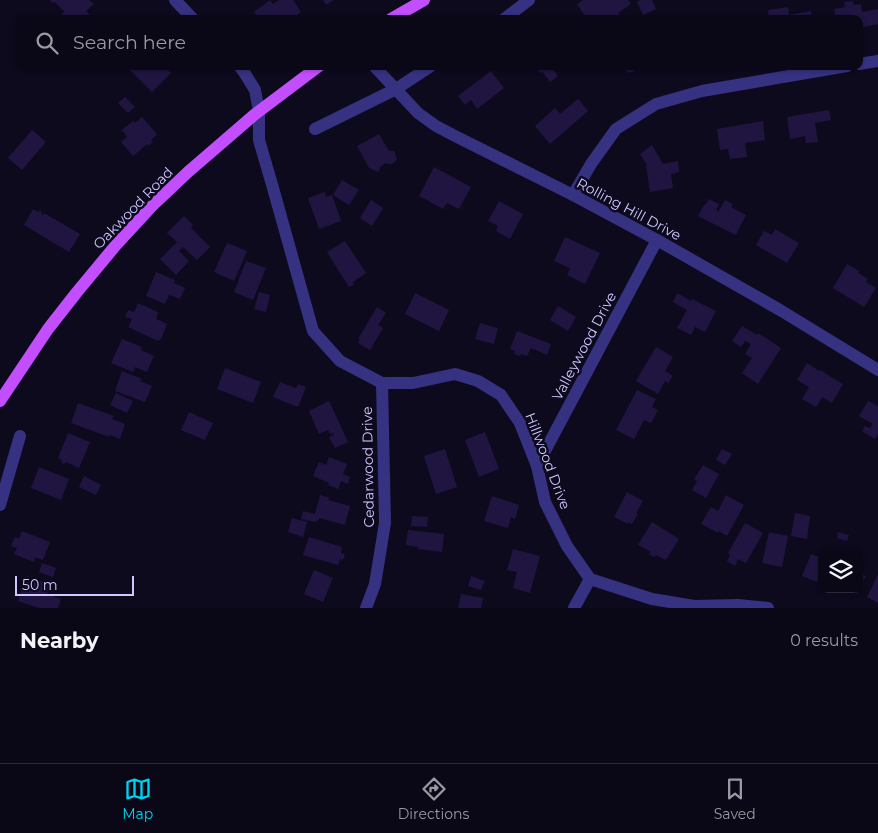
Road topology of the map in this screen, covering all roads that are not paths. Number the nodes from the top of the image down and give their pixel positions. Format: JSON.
{"nodes":[{"id":1,"x":175,"y":0,"type":"edge"},
{"id":2,"x":424,"y":0,"type":"edge"},
{"id":3,"x":529,"y":0,"type":"edge"},
{"id":4,"x":189,"y":15,"type":"edge"},
{"id":5,"x":398,"y":15,"type":"edge"},
{"id":6,"x":509,"y":15,"type":"edge"},
{"id":7,"x":878,"y":61,"type":"edge"},
{"id":8,"x":863,"y":63,"type":"edge"},
{"id":9,"x":242,"y":70,"type":"edge"},
{"id":10,"x":314,"y":70,"type":"edge"},
{"id":11,"x":378,"y":70,"type":"edge"},
{"id":12,"x":425,"y":70,"type":"edge"},
{"id":13,"x":824,"y":70,"type":"edge"},
{"id":14,"x":396,"y":89,"type":"junction"},
{"id":15,"x":258,"y":111,"type":"junction"},
{"id":16,"x":315,"y":129,"type":"dead end"},
{"id":17,"x":573,"y":195,"type":"junction"},
{"id":18,"x":657,"y":240,"type":"junction"},
{"id":19,"x":878,"y":370,"type":"edge"},
{"id":20,"x":382,"y":383,"type":"junction"},
{"id":21,"x":0,"y":401,"type":"edge"},
{"id":22,"x":20,"y":436,"type":"dead end"},
{"id":23,"x":537,"y":466,"type":"junction"},
{"id":24,"x":0,"y":506,"type":"edge"},
{"id":25,"x":590,"y":579,"type":"junction"},
{"id":26,"x":366,"y":608,"type":"edge"},
{"id":27,"x":574,"y":608,"type":"edge"},
{"id":28,"x":768,"y":608,"type":"edge"}],
"edges":[{"from":1,"to":4,"type":"street"},
{"from":2,"to":5,"type":"main road"},
{"from":3,"to":6,"type":"street"},
{"from":7,"to":8,"type":"street"},
{"from":9,"to":15,"type":"street","name":"Hillwood Drive"},
{"from":10,"to":15,"type":"main road","name":"Oakwood Road"},
{"from":11,"to":14,"type":"street","name":"Rolling Hill Drive"},
{"from":12,"to":14,"type":"street"},
{"from":13,"to":17,"type":"street"},
{"from":14,"to":16,"type":"street"},
{"from":14,"to":17,"type":"street","name":"Rolling Hill Drive"},
{"from":15,"to":20,"type":"street","name":"Hillwood Drive"},
{"from":15,"to":21,"type":"main road","name":"Oakwood Road"},
{"from":17,"to":18,"type":"street","name":"Rolling Hill Drive"},
{"from":18,"to":19,"type":"street","name":"Rolling Hill Drive"},
{"from":18,"to":23,"type":"street","name":"Valleywood Drive"},
{"from":20,"to":23,"type":"street","name":"Hillwood Drive"},
{"from":20,"to":26,"type":"street","name":"Cedarwood Drive"},
{"from":22,"to":24,"type":"street"},
{"from":23,"to":25,"type":"street","name":"Hillwood Drive"},
{"from":25,"to":27,"type":"street"},
{"from":25,"to":28,"type":"street"}]}
